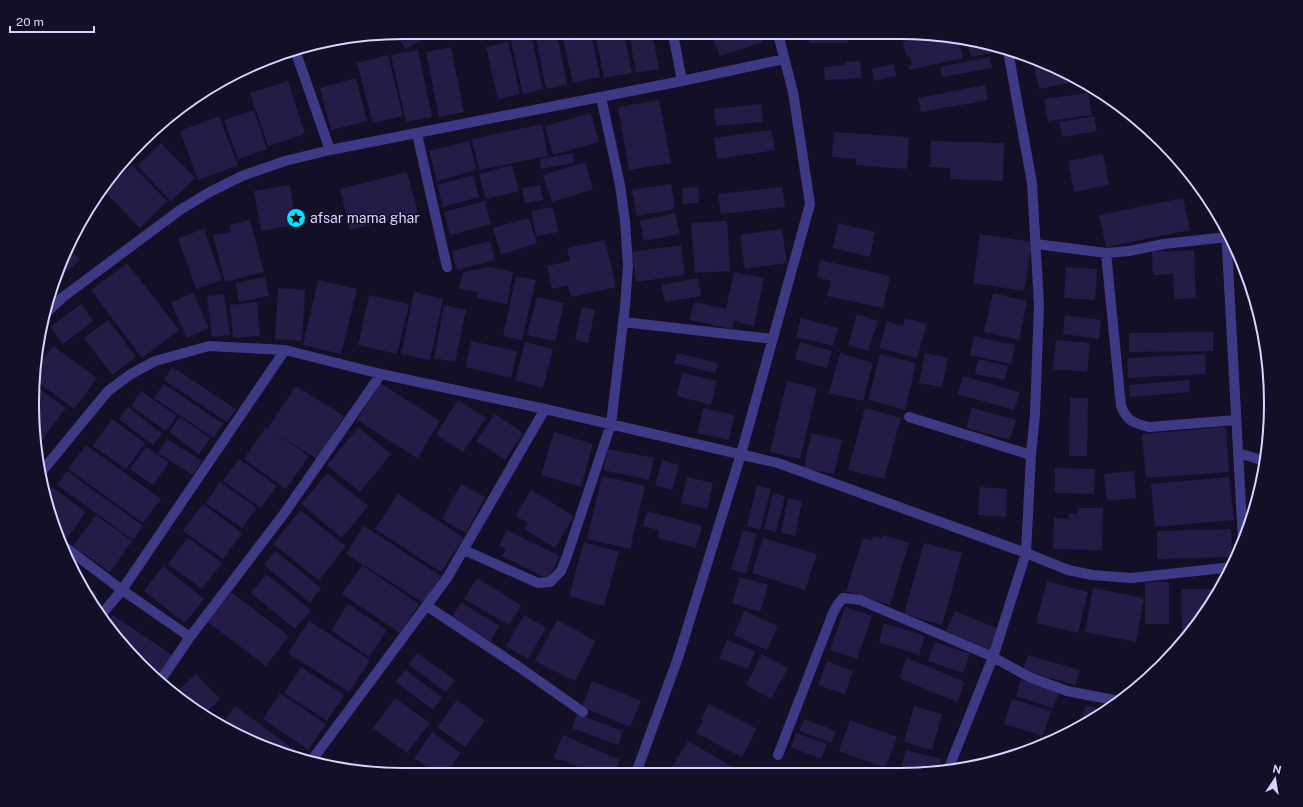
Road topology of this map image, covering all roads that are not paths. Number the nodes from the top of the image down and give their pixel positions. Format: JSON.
{"nodes":[{"id":1,"x":674,"y":39,"type":"edge"},
{"id":2,"x":779,"y":39,"type":"edge"},
{"id":3,"x":297,"y":55,"type":"edge"},
{"id":4,"x":1009,"y":56,"type":"edge"},
{"id":5,"x":784,"y":59,"type":"junction"},
{"id":6,"x":682,"y":81,"type":"junction"},
{"id":7,"x":601,"y":97,"type":"junction"},
{"id":8,"x":416,"y":134,"type":"junction"},
{"id":9,"x":330,"y":150,"type":"junction"},
{"id":10,"x":1222,"y":234,"type":"edge"},
{"id":11,"x":1227,"y":243,"type":"edge"},
{"id":12,"x":1036,"y":244,"type":"junction"},
{"id":13,"x":1106,"y":253,"type":"junction"},
{"id":14,"x":447,"y":267,"type":"dead end"},
{"id":15,"x":51,"y":308,"type":"edge"},
{"id":16,"x":623,"y":322,"type":"junction"},
{"id":17,"x":773,"y":339,"type":"junction"},
{"id":18,"x":285,"y":350,"type":"junction"},
{"id":19,"x":381,"y":374,"type":"junction"},
{"id":20,"x":545,"y":409,"type":"junction"},
{"id":21,"x":909,"y":417,"type":"dead end"},
{"id":22,"x":1236,"y":420,"type":"junction"},
{"id":23,"x":611,"y":424,"type":"junction"},
{"id":24,"x":1238,"y":453,"type":"junction"},
{"id":25,"x":741,"y":454,"type":"junction"},
{"id":26,"x":1031,"y":455,"type":"junction"},
{"id":27,"x":1260,"y":459,"type":"edge"},
{"id":28,"x":45,"y":468,"type":"edge"},
{"id":29,"x":1242,"y":528,"type":"edge"},
{"id":30,"x":464,"y":550,"type":"junction"},
{"id":31,"x":71,"y":551,"type":"edge"},
{"id":32,"x":1026,"y":553,"type":"junction"},
{"id":33,"x":1225,"y":567,"type":"edge"},
{"id":34,"x":122,"y":590,"type":"junction"},
{"id":35,"x":427,"y":606,"type":"junction"},
{"id":36,"x":104,"y":611,"type":"edge"},
{"id":37,"x":190,"y":637,"type":"junction"},
{"id":38,"x":993,"y":657,"type":"junction"},
{"id":39,"x":162,"y":677,"type":"edge"},
{"id":40,"x":1112,"y":700,"type":"edge"},
{"id":41,"x":583,"y":712,"type":"dead end"},
{"id":42,"x":778,"y":755,"type":"dead end"},
{"id":43,"x":314,"y":757,"type":"edge"},
{"id":44,"x":950,"y":764,"type":"edge"},
{"id":45,"x":638,"y":768,"type":"edge"}],
"edges":[{"from":1,"to":6,"type":"street"},
{"from":2,"to":5,"type":"street"},
{"from":3,"to":9,"type":"street"},
{"from":4,"to":12,"type":"street"},
{"from":5,"to":6,"type":"street"},
{"from":5,"to":17,"type":"street"},
{"from":6,"to":7,"type":"street"},
{"from":7,"to":8,"type":"street"},
{"from":7,"to":16,"type":"street"},
{"from":8,"to":9,"type":"street"},
{"from":8,"to":14,"type":"street"},
{"from":9,"to":15,"type":"street"},
{"from":10,"to":13,"type":"street"},
{"from":11,"to":22,"type":"street"},
{"from":12,"to":13,"type":"street"},
{"from":12,"to":26,"type":"street"},
{"from":13,"to":22,"type":"street"},
{"from":16,"to":17,"type":"street"},
{"from":16,"to":23,"type":"street"},
{"from":17,"to":25,"type":"street"},
{"from":18,"to":19,"type":"street"},
{"from":18,"to":28,"type":"street"},
{"from":18,"to":34,"type":"street"},
{"from":19,"to":20,"type":"street"},
{"from":19,"to":37,"type":"street"},
{"from":20,"to":23,"type":"street"},
{"from":20,"to":30,"type":"street"},
{"from":21,"to":26,"type":"street"},
{"from":22,"to":24,"type":"street"},
{"from":23,"to":25,"type":"street"},
{"from":23,"to":30,"type":"street"},
{"from":24,"to":27,"type":"street"},
{"from":24,"to":29,"type":"street"},
{"from":25,"to":32,"type":"street"},
{"from":25,"to":45,"type":"street"},
{"from":26,"to":32,"type":"street"},
{"from":30,"to":35,"type":"street"},
{"from":31,"to":34,"type":"street"},
{"from":32,"to":33,"type":"street"},
{"from":32,"to":38,"type":"street"},
{"from":34,"to":36,"type":"street"},
{"from":34,"to":37,"type":"street"},
{"from":35,"to":41,"type":"street"},
{"from":35,"to":43,"type":"street"},
{"from":37,"to":39,"type":"street"},
{"from":38,"to":40,"type":"street"},
{"from":38,"to":42,"type":"street"},
{"from":38,"to":44,"type":"street"}]}
